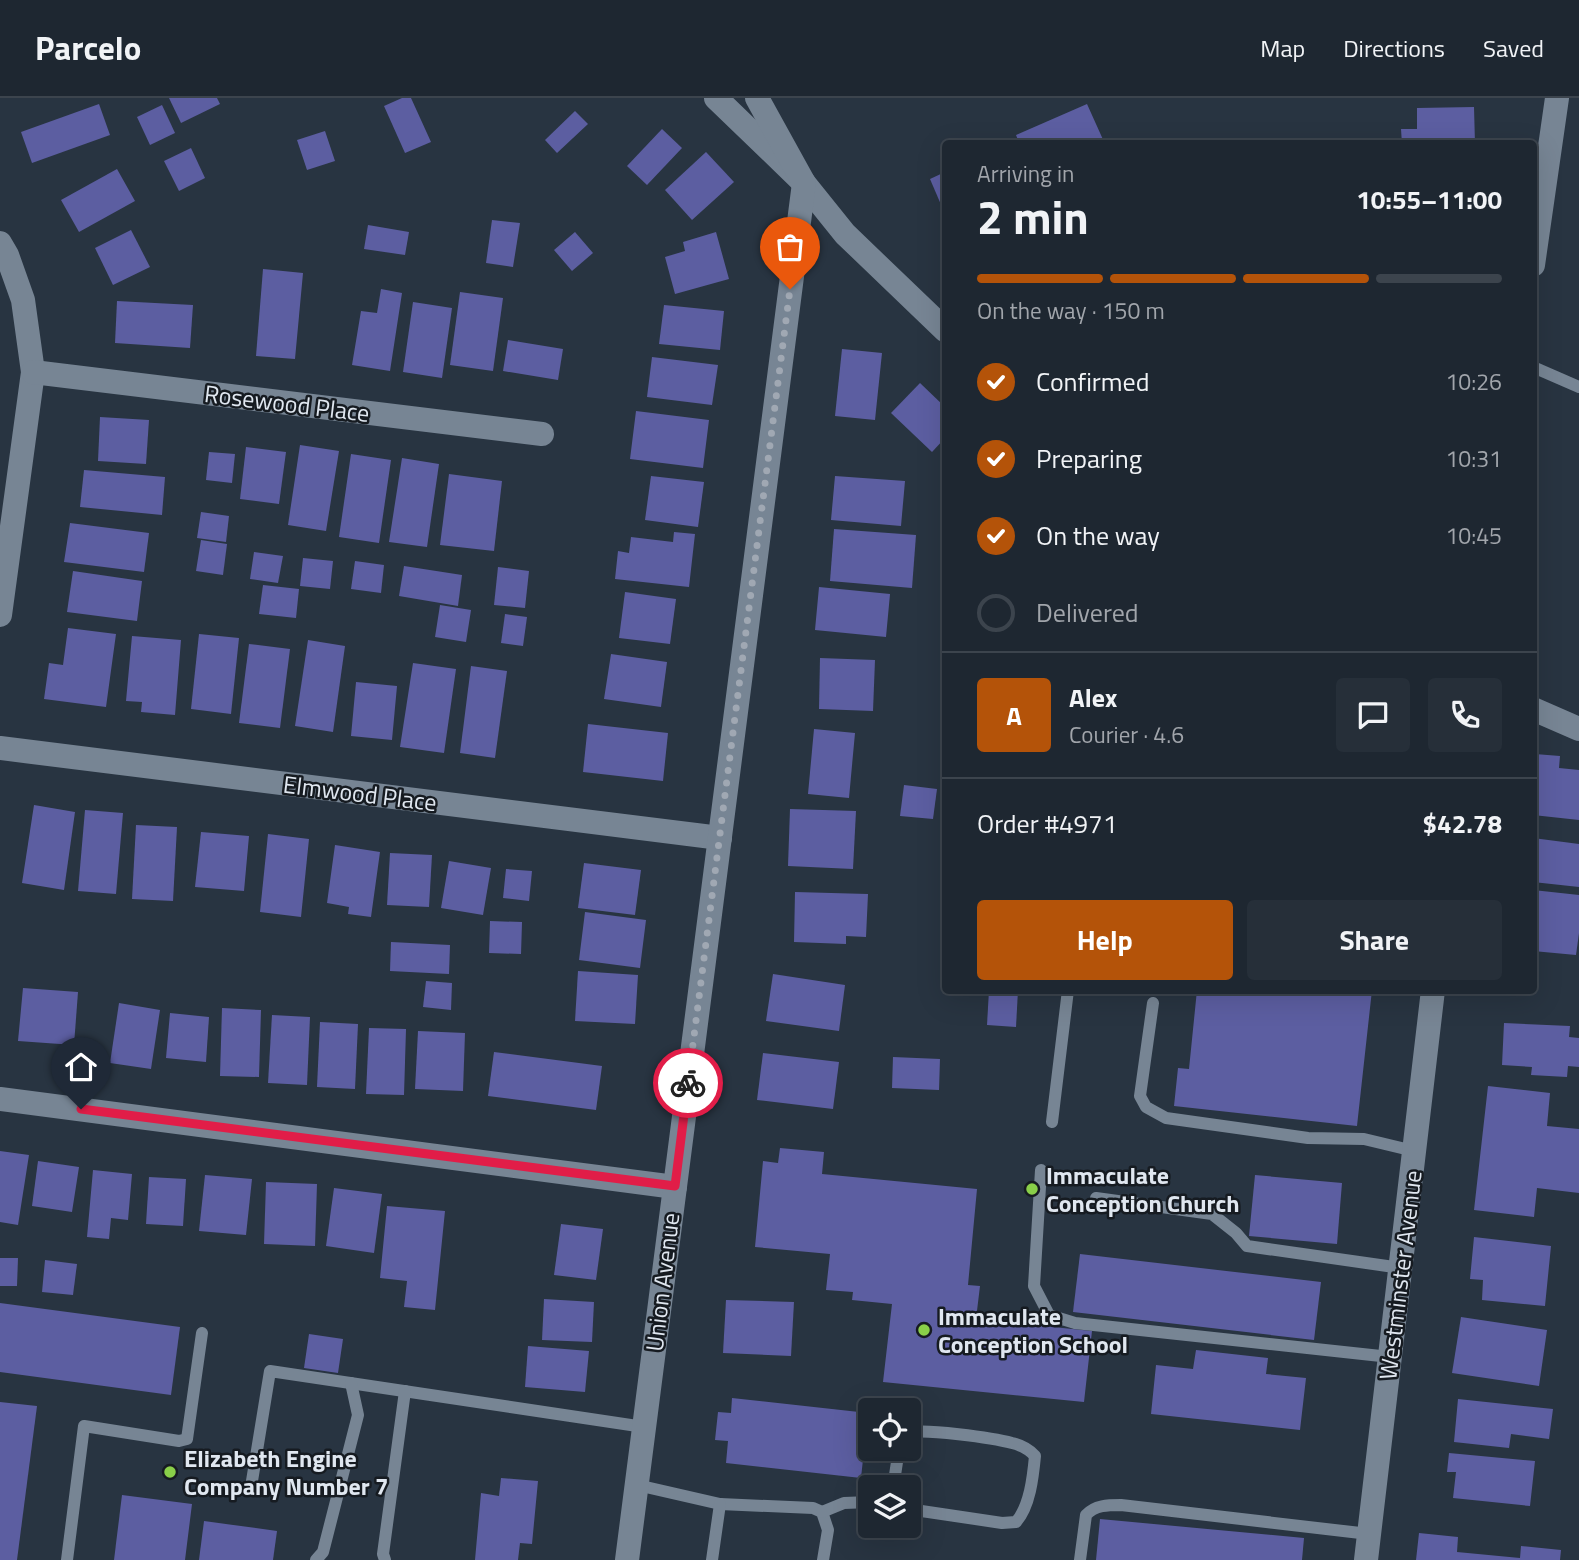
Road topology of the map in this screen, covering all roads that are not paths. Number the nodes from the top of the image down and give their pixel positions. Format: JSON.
{"nodes":[{"id":1,"x":716,"y":98,"type":"edge"},
{"id":2,"x":757,"y":98,"type":"edge"},
{"id":3,"x":1557,"y":98,"type":"edge"},
{"id":4,"x":804,"y":183,"type":"junction"},
{"id":5,"x":1537,"y":237,"type":"edge"},
{"id":6,"x":0,"y":243,"type":"edge"},
{"id":7,"x":942,"y":327,"type":"edge"},
{"id":8,"x":1537,"y":369,"type":"edge"},
{"id":9,"x":33,"y":372,"type":"junction"},
{"id":10,"x":1579,"y":387,"type":"edge"},
{"id":11,"x":542,"y":434,"type":"dead end"},
{"id":12,"x":0,"y":615,"type":"edge"},
{"id":13,"x":1537,"y":711,"type":"edge"},
{"id":14,"x":1579,"y":729,"type":"edge"},
{"id":15,"x":0,"y":748,"type":"edge"},
{"id":16,"x":720,"y":838,"type":"junction"},
{"id":17,"x":1068,"y":994,"type":"edge"},
{"id":18,"x":1433,"y":994,"type":"edge"},
{"id":19,"x":1153,"y":1003,"type":"dead end"},
{"id":20,"x":0,"y":1099,"type":"edge"},
{"id":21,"x":1052,"y":1122,"type":"dead end"},
{"id":22,"x":1414,"y":1151,"type":"junction"},
{"id":23,"x":1041,"y":1170,"type":"dead end"},
{"id":24,"x":675,"y":1186,"type":"junction"},
{"id":25,"x":1096,"y":1198,"type":"dead end"},
{"id":26,"x":1401,"y":1268,"type":"junction"},
{"id":27,"x":202,"y":1333,"type":"dead end"},
{"id":28,"x":1390,"y":1357,"type":"junction"},
{"id":29,"x":351,"y":1383,"type":"junction"},
{"id":30,"x":405,"y":1391,"type":"junction"},
{"id":31,"x":643,"y":1427,"type":"junction"},
{"id":32,"x":921,"y":1431,"type":"edge"},
{"id":33,"x":637,"y":1485,"type":"junction"},
{"id":34,"x":251,"y":1487,"type":"dead end"},
{"id":35,"x":858,"y":1502,"type":"edge"},
{"id":36,"x":720,"y":1504,"type":"junction"},
{"id":37,"x":921,"y":1511,"type":"edge"},
{"id":38,"x":822,"y":1512,"type":"junction"},
{"id":39,"x":1369,"y":1534,"type":"junction"},
{"id":40,"x":67,"y":1560,"type":"edge"},
{"id":41,"x":316,"y":1560,"type":"edge"},
{"id":42,"x":385,"y":1560,"type":"edge"},
{"id":43,"x":627,"y":1560,"type":"edge"},
{"id":44,"x":712,"y":1560,"type":"edge"},
{"id":45,"x":823,"y":1560,"type":"edge"},
{"id":46,"x":1080,"y":1560,"type":"edge"},
{"id":47,"x":1366,"y":1560,"type":"edge"}],
"edges":[{"from":1,"to":4,"type":"street"},
{"from":2,"to":4,"type":"street"},
{"from":3,"to":5,"type":"street"},
{"from":4,"to":7,"type":"street"},
{"from":4,"to":16,"type":"street","name":"Union Avenue"},
{"from":6,"to":9,"type":"street"},
{"from":8,"to":10,"type":"lane"},
{"from":9,"to":11,"type":"street","name":"Rosewood Place"},
{"from":9,"to":12,"type":"street"},
{"from":13,"to":14,"type":"street"},
{"from":15,"to":16,"type":"street","name":"Elmwood Place"},
{"from":16,"to":24,"type":"street","name":"Union Avenue"},
{"from":17,"to":21,"type":"lane"},
{"from":18,"to":22,"type":"street","name":"Westminster Avenue"},
{"from":19,"to":22,"type":"lane"},
{"from":20,"to":24,"type":"street"},
{"from":22,"to":26,"type":"street","name":"Westminster Avenue"},
{"from":23,"to":28,"type":"lane"},
{"from":24,"to":31,"type":"street","name":"Union Avenue"},
{"from":25,"to":26,"type":"lane"},
{"from":26,"to":28,"type":"street","name":"Westminster Avenue"},
{"from":27,"to":40,"type":"lane"},
{"from":28,"to":39,"type":"street","name":"Westminster Avenue"},
{"from":29,"to":30,"type":"lane"},
{"from":29,"to":34,"type":"lane"},
{"from":29,"to":41,"type":"lane"},
{"from":30,"to":31,"type":"lane"},
{"from":30,"to":42,"type":"lane"},
{"from":31,"to":33,"type":"street","name":"Union Avenue"},
{"from":32,"to":37,"type":"lane"},
{"from":33,"to":36,"type":"lane"},
{"from":33,"to":43,"type":"street","name":"Union Avenue"},
{"from":35,"to":38,"type":"lane"},
{"from":36,"to":38,"type":"lane"},
{"from":36,"to":44,"type":"lane"},
{"from":38,"to":45,"type":"lane"},
{"from":39,"to":46,"type":"lane"},
{"from":39,"to":47,"type":"street","name":"Westminster Avenue"}]}
